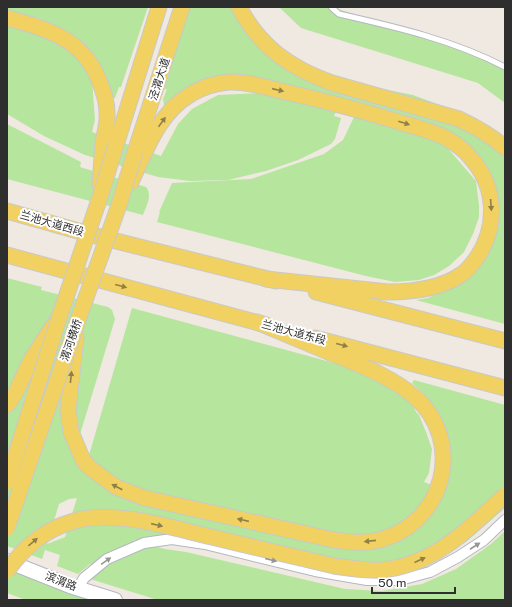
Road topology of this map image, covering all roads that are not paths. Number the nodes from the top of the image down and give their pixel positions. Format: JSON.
{"nodes":[{"id":1,"x":159,"y":7,"type":"edge"},
{"id":2,"x":182,"y":7,"type":"edge"},
{"id":3,"x":239,"y":7,"type":"edge"},
{"id":4,"x":331,"y":7,"type":"edge"},
{"id":5,"x":7,"y":18,"type":"edge"},
{"id":6,"x":505,"y":68,"type":"edge"},
{"id":7,"x":110,"y":143,"type":"junction"},
{"id":8,"x":505,"y":148,"type":"edge"},
{"id":9,"x":139,"y":154,"type":"junction"},
{"id":10,"x":7,"y":211,"type":"edge"},
{"id":11,"x":7,"y":256,"type":"edge"},
{"id":12,"x":266,"y":279,"type":"junction"},
{"id":13,"x":60,"y":315,"type":"junction"},
{"id":14,"x":78,"y":320,"type":"junction"},
{"id":15,"x":257,"y":322,"type":"junction"},
{"id":16,"x":505,"y":341,"type":"edge"},
{"id":17,"x":505,"y":388,"type":"edge"},
{"id":18,"x":7,"y":405,"type":"edge"},
{"id":19,"x":7,"y":482,"type":"edge"},
{"id":20,"x":505,"y":495,"type":"edge"},
{"id":21,"x":505,"y":520,"type":"edge"},
{"id":22,"x":7,"y":528,"type":"edge"},
{"id":23,"x":7,"y":561,"type":"edge"},
{"id":24,"x":7,"y":571,"type":"edge"},
{"id":25,"x":78,"y":588,"type":"junction"},
{"id":26,"x":115,"y":600,"type":"edge"}],
"edges":[{"from":1,"to":7,"type":"main road","name":"泾渭大道"},
{"from":2,"to":9,"type":"main road","name":"泾渭大道"},
{"from":3,"to":8,"type":"main road"},
{"from":4,"to":6,"type":"lane"},
{"from":5,"to":7,"type":"main road"},
{"from":7,"to":13,"type":"main road","name":"渭河横桥","bridge":true},
{"from":9,"to":12,"type":"main road","one_way":true},
{"from":9,"to":14,"type":"main road","name":"渭河横桥","bridge":true},
{"from":10,"to":12,"type":"main road","name":"兰池大道西段"},
{"from":11,"to":15,"type":"main road","name":"兰池大道东段","one_way":true},
{"from":12,"to":16,"type":"main road"},
{"from":13,"to":18,"type":"main road","bridge":true},
{"from":13,"to":19,"type":"main road","name":"渭河横桥","bridge":true},
{"from":15,"to":14,"type":"main road","one_way":true,"bridge":true},
{"from":14,"to":22,"type":"main road","name":"渭河横桥","bridge":true},
{"from":15,"to":17,"type":"main road","name":"兰池大道东段","one_way":true},
{"from":24,"to":20,"type":"main road","one_way":true,"bridge":true},
{"from":25,"to":21,"type":"street","one_way":true},
{"from":23,"to":25,"type":"main road","name":"滨渭路"},
{"from":25,"to":26,"type":"main road","name":"滨渭路"}]}
